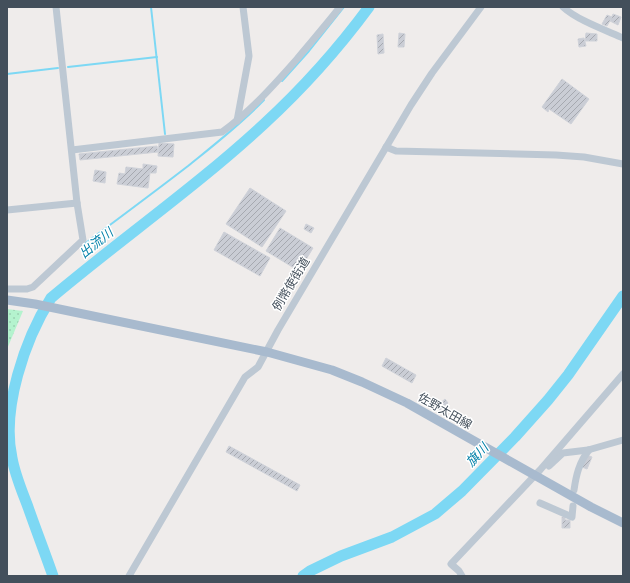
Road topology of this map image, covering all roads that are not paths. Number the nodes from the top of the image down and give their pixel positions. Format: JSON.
{"nodes":[{"id":1,"x":56,"y":7,"type":"edge"},
{"id":2,"x":243,"y":7,"type":"edge"},
{"id":3,"x":340,"y":7,"type":"edge"},
{"id":4,"x":481,"y":7,"type":"edge"},
{"id":5,"x":563,"y":7,"type":"edge"},
{"id":6,"x":623,"y":38,"type":"edge"},
{"id":7,"x":237,"y":121,"type":"junction"},
{"id":8,"x":386,"y":148,"type":"junction"},
{"id":9,"x":72,"y":150,"type":"junction"},
{"id":10,"x":623,"y":164,"type":"edge"},
{"id":11,"x":77,"y":202,"type":"junction"},
{"id":12,"x":7,"y":210,"type":"edge"},
{"id":13,"x":7,"y":289,"type":"edge"},
{"id":14,"x":7,"y":300,"type":"edge"},
{"id":15,"x":266,"y":352,"type":"junction"},
{"id":16,"x":623,"y":374,"type":"edge"},
{"id":17,"x":623,"y":440,"type":"edge"},
{"id":18,"x":588,"y":450,"type":"junction"},
{"id":19,"x":535,"y":473,"type":"junction"},
{"id":20,"x":574,"y":490,"type":"dead end"},
{"id":21,"x":540,"y":503,"type":"dead end"},
{"id":22,"x":573,"y":506,"type":"dead end"},
{"id":23,"x":623,"y":523,"type":"edge"},
{"id":24,"x":129,"y":576,"type":"edge"},
{"id":25,"x":462,"y":576,"type":"edge"}],
"edges":[{"from":1,"to":9,"type":"street"},
{"from":2,"to":7,"type":"street"},
{"from":3,"to":7,"type":"street"},
{"from":4,"to":8,"type":"street","name":"例幣使街道"},
{"from":5,"to":6,"type":"street"},
{"from":7,"to":9,"type":"street"},
{"from":8,"to":10,"type":"street"},
{"from":8,"to":15,"type":"street","name":"例幣使街道"},
{"from":9,"to":11,"type":"street"},
{"from":11,"to":12,"type":"street"},
{"from":11,"to":13,"type":"street"},
{"from":14,"to":15,"type":"main road"},
{"from":15,"to":19,"type":"main road","name":"佐野太田線"},
{"from":15,"to":24,"type":"street","name":"例幣使街道"},
{"from":16,"to":19,"type":"street"},
{"from":17,"to":18,"type":"street"},
{"from":18,"to":19,"type":"street"},
{"from":18,"to":20,"type":"street"},
{"from":19,"to":23,"type":"main road","name":"佐野太田線"},
{"from":19,"to":25,"type":"street"},
{"from":21,"to":22,"type":"street"}]}
